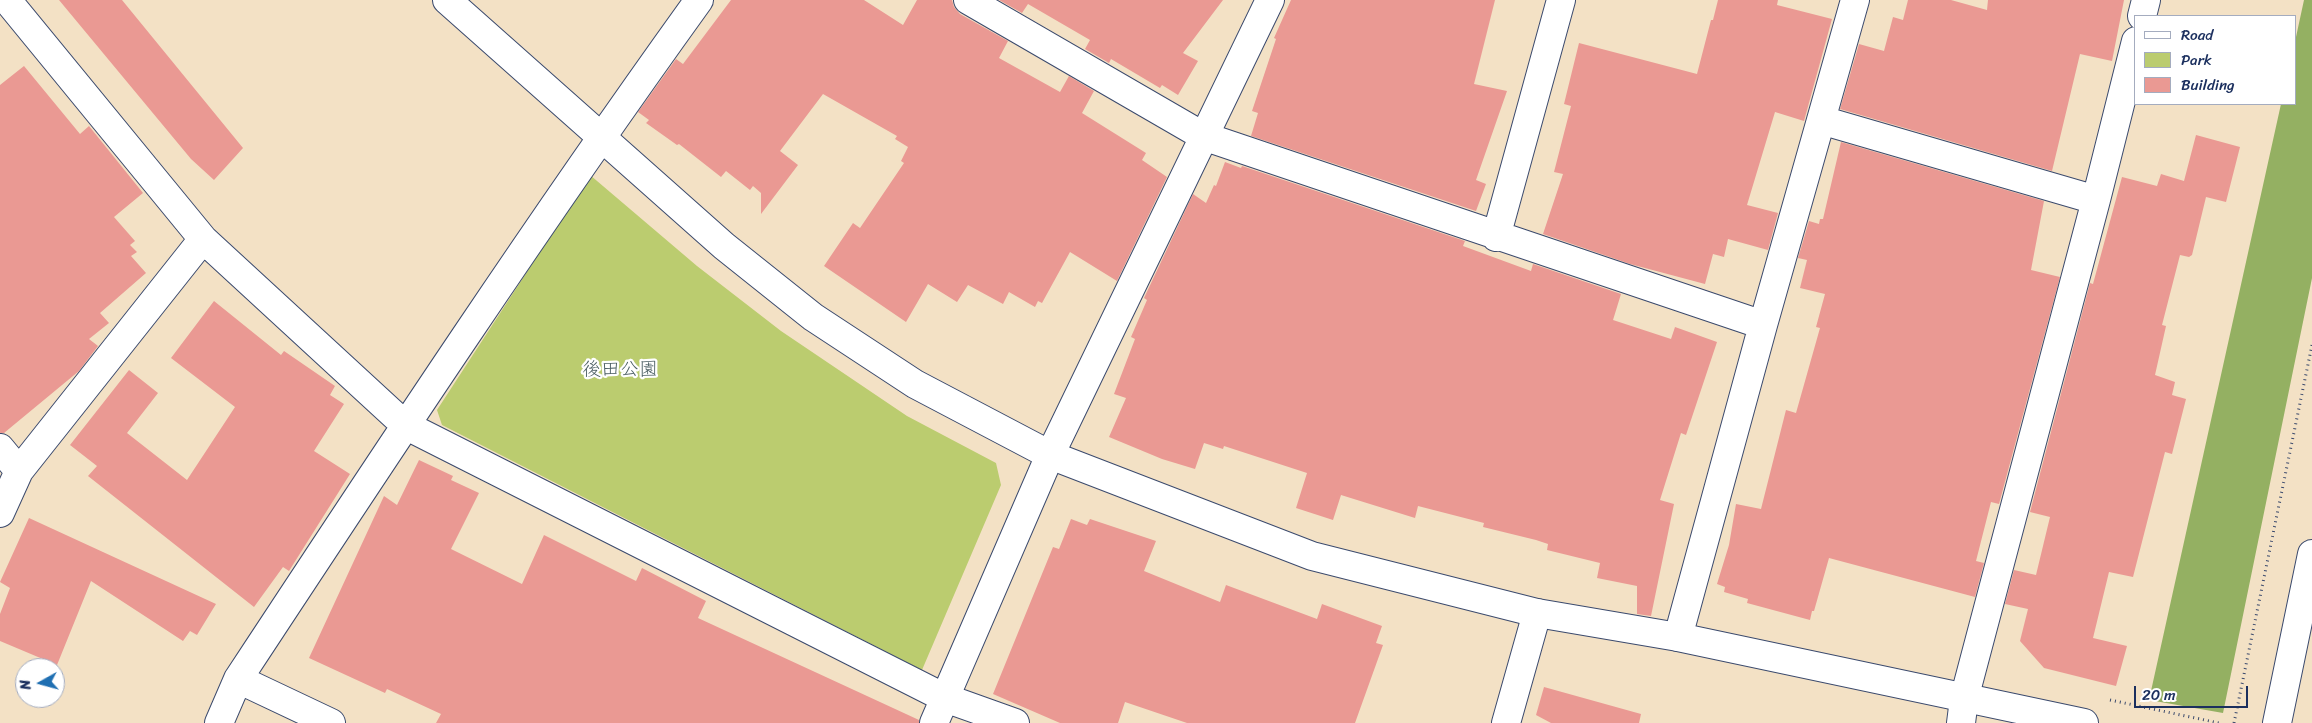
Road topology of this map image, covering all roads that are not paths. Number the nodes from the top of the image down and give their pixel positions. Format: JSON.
{"nodes":[{"id":1,"x":7,"y":0,"type":"edge"},
{"id":2,"x":447,"y":0,"type":"edge"},
{"id":3,"x":699,"y":0,"type":"edge"},
{"id":4,"x":968,"y":0,"type":"edge"},
{"id":5,"x":1270,"y":0,"type":"edge"},
{"id":6,"x":1561,"y":0,"type":"edge"},
{"id":7,"x":1855,"y":0,"type":"edge"},
{"id":8,"x":2146,"y":0,"type":"edge"},
{"id":9,"x":2142,"y":15,"type":"edge"},
{"id":10,"x":2134,"y":49,"type":"edge"},
{"id":11,"x":1821,"y":120,"type":"junction"},
{"id":12,"x":1203,"y":136,"type":"junction"},
{"id":13,"x":600,"y":137,"type":"junction"},
{"id":14,"x":2096,"y":200,"type":"junction"},
{"id":15,"x":1496,"y":237,"type":"junction"},
{"id":16,"x":203,"y":239,"type":"junction"},
{"id":17,"x":1763,"y":326,"type":"junction"},
{"id":18,"x":405,"y":425,"type":"junction"},
{"id":19,"x":0,"y":448,"type":"edge"},
{"id":20,"x":1050,"y":455,"type":"junction"},
{"id":21,"x":19,"y":471,"type":"junction"},
{"id":22,"x":0,"y":513,"type":"edge"},
{"id":23,"x":2312,"y":554,"type":"edge"},
{"id":24,"x":1537,"y":613,"type":"junction"},
{"id":25,"x":1678,"y":637,"type":"junction"},
{"id":26,"x":238,"y":679,"type":"junction"},
{"id":27,"x":945,"y":698,"type":"junction"},
{"id":28,"x":1962,"y":711,"type":"edge"},
{"id":29,"x":218,"y":723,"type":"edge"},
{"id":30,"x":331,"y":723,"type":"edge"},
{"id":31,"x":934,"y":723,"type":"edge"},
{"id":32,"x":1015,"y":723,"type":"edge"},
{"id":33,"x":1506,"y":723,"type":"edge"},
{"id":34,"x":2084,"y":723,"type":"edge"},
{"id":35,"x":2277,"y":723,"type":"edge"}],
"edges":[{"from":1,"to":16,"type":"street"},
{"from":2,"to":13,"type":"street"},
{"from":3,"to":13,"type":"street"},
{"from":4,"to":12,"type":"street"},
{"from":5,"to":12,"type":"street"},
{"from":6,"to":15,"type":"street"},
{"from":7,"to":11,"type":"street"},
{"from":8,"to":9,"type":"street"},
{"from":10,"to":14,"type":"street"},
{"from":11,"to":14,"type":"street"},
{"from":11,"to":17,"type":"street"},
{"from":12,"to":15,"type":"street"},
{"from":12,"to":20,"type":"street"},
{"from":13,"to":18,"type":"street"},
{"from":13,"to":20,"type":"street"},
{"from":14,"to":28,"type":"street"},
{"from":15,"to":17,"type":"street"},
{"from":16,"to":18,"type":"street"},
{"from":16,"to":21,"type":"street"},
{"from":17,"to":25,"type":"street"},
{"from":18,"to":26,"type":"street"},
{"from":18,"to":27,"type":"street"},
{"from":19,"to":21,"type":"street"},
{"from":20,"to":24,"type":"street"},
{"from":20,"to":27,"type":"street"},
{"from":21,"to":22,"type":"street"},
{"from":23,"to":35,"type":"street"},
{"from":24,"to":25,"type":"street"},
{"from":24,"to":33,"type":"street"},
{"from":25,"to":28,"type":"street"},
{"from":26,"to":29,"type":"street"},
{"from":26,"to":30,"type":"street"},
{"from":27,"to":31,"type":"street"},
{"from":27,"to":32,"type":"street"},
{"from":28,"to":34,"type":"street"}]}
